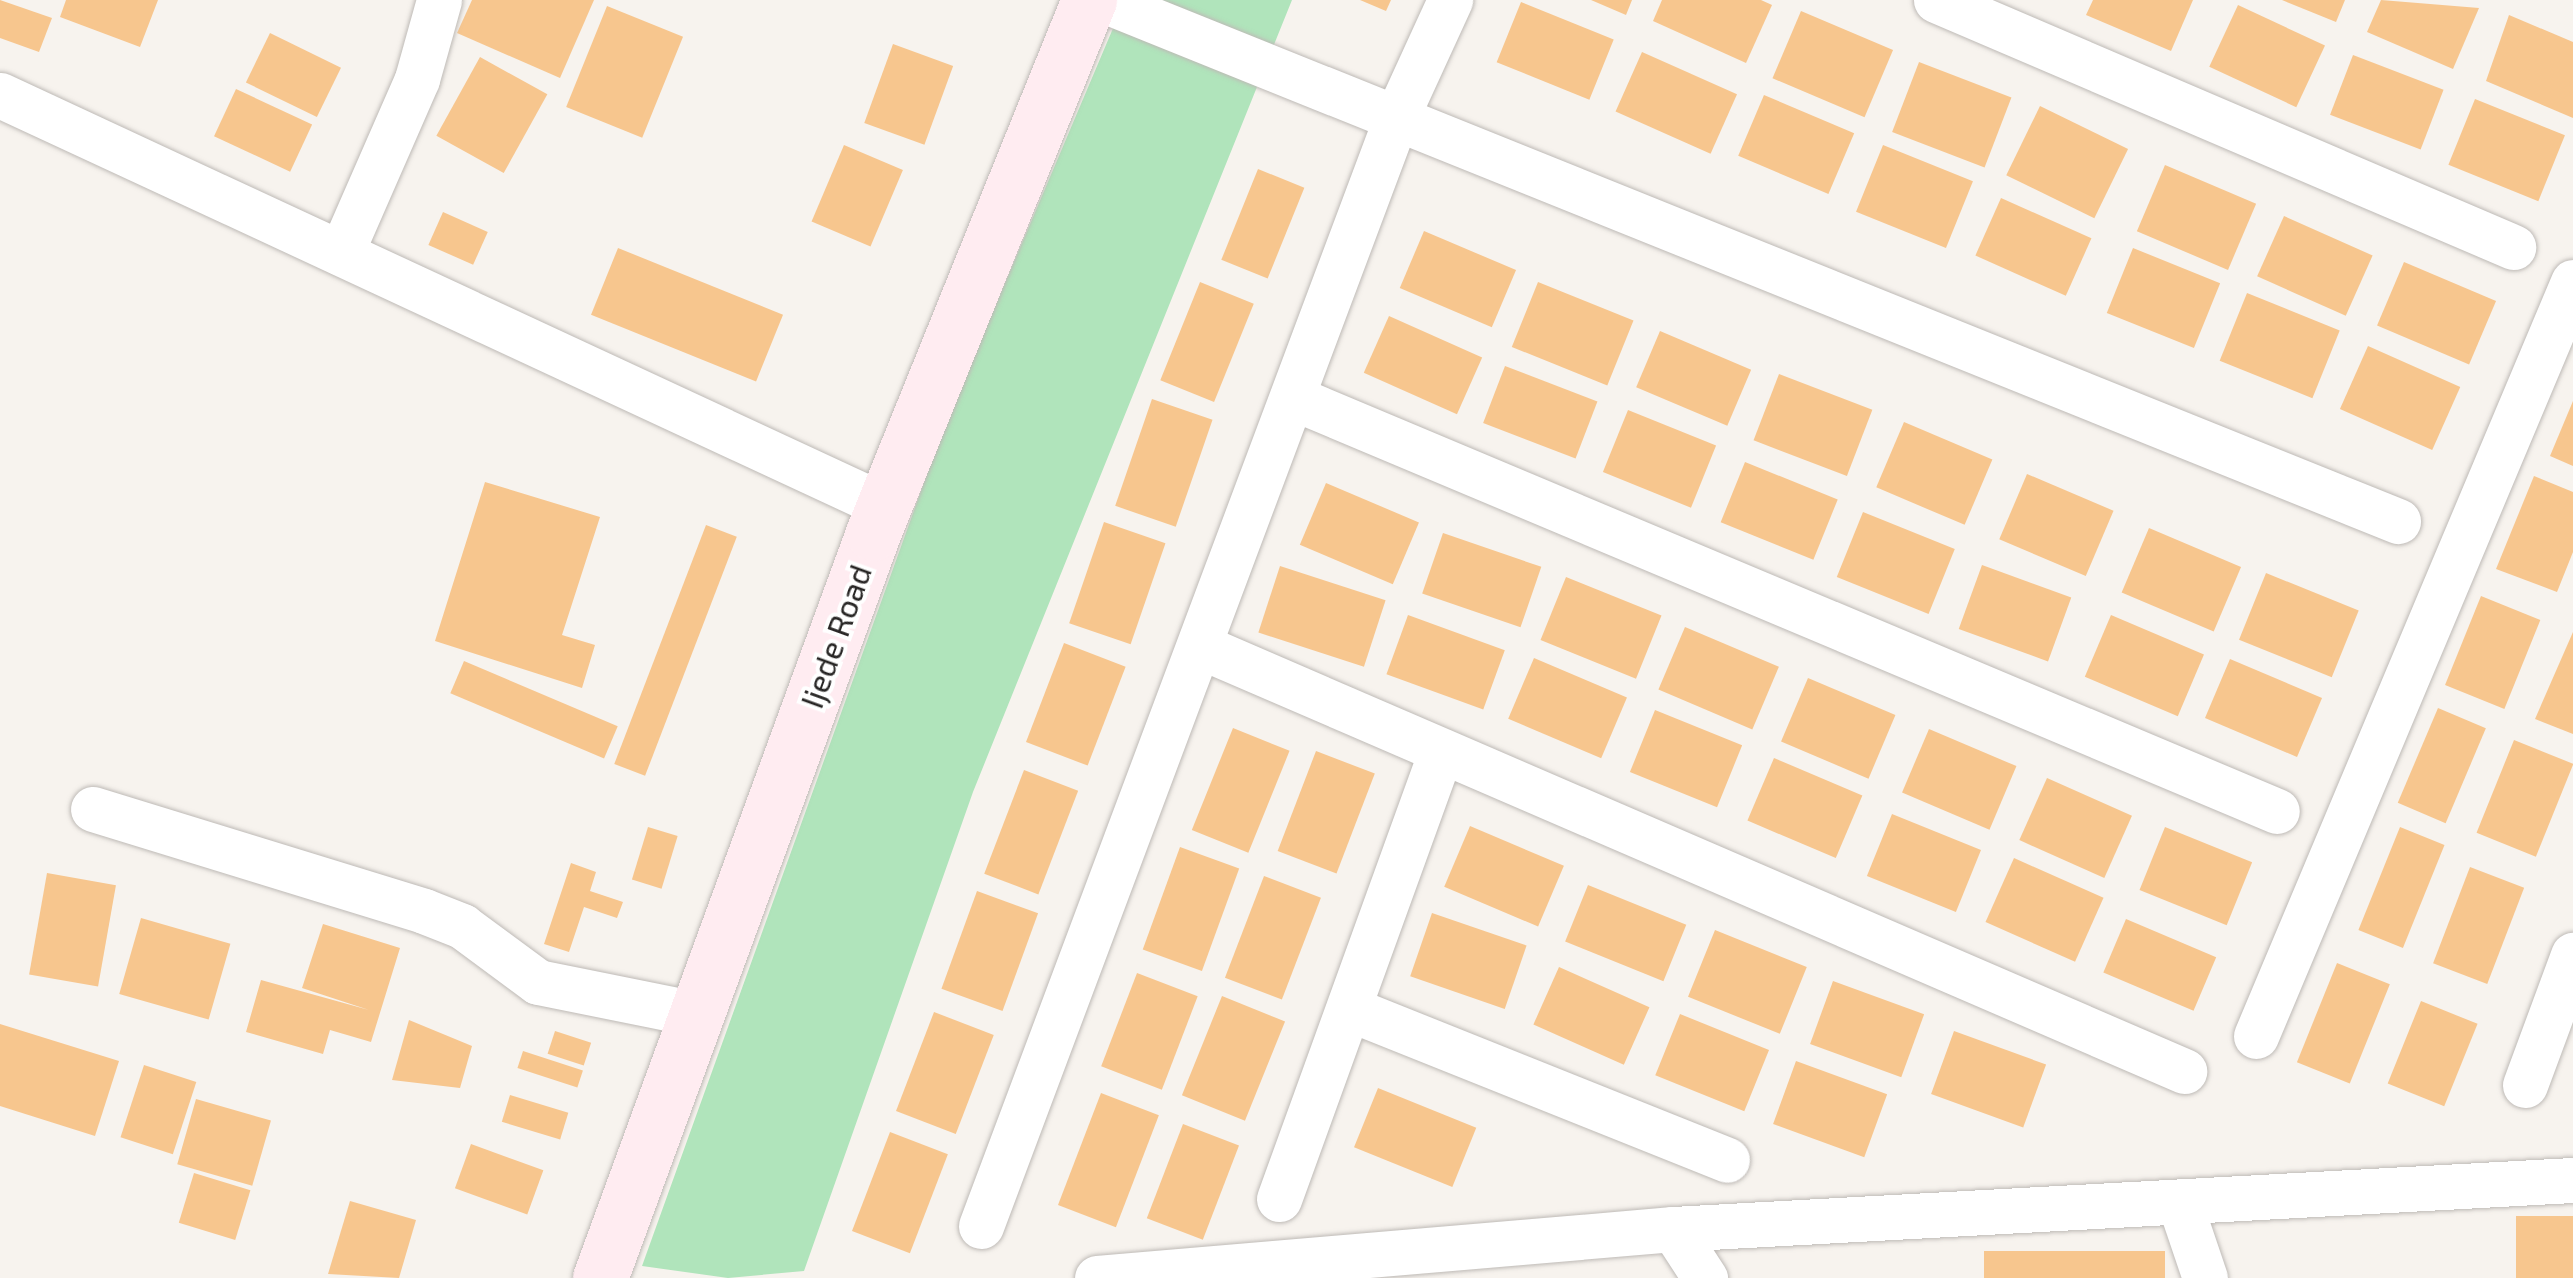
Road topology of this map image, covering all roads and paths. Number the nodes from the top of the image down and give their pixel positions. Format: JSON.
{"nodes":[{"id":1,"x":439,"y":0,"type":"edge"},
{"id":2,"x":1089,"y":0,"type":"edge"},
{"id":3,"x":1102,"y":0,"type":"edge"},
{"id":4,"x":1450,"y":0,"type":"edge"},
{"id":5,"x":1936,"y":0,"type":"edge"},
{"id":6,"x":0,"y":95,"type":"edge"},
{"id":7,"x":1396,"y":116,"type":"junction"},
{"id":8,"x":2513,"y":247,"type":"dead end"},
{"id":9,"x":341,"y":253,"type":"junction"},
{"id":10,"x":2573,"y":282,"type":"edge"},
{"id":11,"x":1294,"y":398,"type":"junction"},
{"id":12,"x":885,"y":506,"type":"junction"},
{"id":13,"x":2398,"y":521,"type":"dead end"},
{"id":14,"x":1202,"y":647,"type":"junction"},
{"id":15,"x":1442,"y":752,"type":"junction"},
{"id":16,"x":93,"y":809,"type":"dead end"},
{"id":17,"x":2277,"y":811,"type":"dead end"},
{"id":18,"x":2573,"y":956,"type":"edge"},
{"id":19,"x":1350,"y":1009,"type":"junction"},
{"id":20,"x":697,"y":1014,"type":"junction"},
{"id":21,"x":2256,"y":1036,"type":"dead end"},
{"id":22,"x":2184,"y":1071,"type":"dead end"},
{"id":23,"x":2526,"y":1085,"type":"dead end"},
{"id":24,"x":1727,"y":1160,"type":"dead end"},
{"id":25,"x":2573,"y":1180,"type":"edge"},
{"id":26,"x":1279,"y":1199,"type":"dead end"},
{"id":27,"x":2181,"y":1206,"type":"junction"},
{"id":28,"x":980,"y":1226,"type":"dead end"},
{"id":29,"x":1673,"y":1229,"type":"junction"},
{"id":30,"x":1270,"y":1271,"type":"edge"},
{"id":31,"x":600,"y":1278,"type":"edge"},
{"id":32,"x":1097,"y":1278,"type":"edge"},
{"id":33,"x":1706,"y":1278,"type":"edge"},
{"id":34,"x":2205,"y":1278,"type":"edge"}],
"edges":[{"from":1,"to":9,"type":"street"},
{"from":2,"to":12,"type":"main road","name":"Ijede Road"},
{"from":3,"to":7,"type":"street"},
{"from":4,"to":7,"type":"street"},
{"from":5,"to":8,"type":"street"},
{"from":6,"to":9,"type":"street"},
{"from":7,"to":11,"type":"street"},
{"from":7,"to":13,"type":"street"},
{"from":9,"to":12,"type":"street"},
{"from":10,"to":21,"type":"street"},
{"from":11,"to":14,"type":"street"},
{"from":11,"to":17,"type":"street"},
{"from":12,"to":20,"type":"main road","name":"Ijede Road"},
{"from":14,"to":15,"type":"street"},
{"from":14,"to":28,"type":"street"},
{"from":15,"to":19,"type":"street"},
{"from":15,"to":22,"type":"street"},
{"from":16,"to":20,"type":"street"},
{"from":18,"to":23,"type":"street"},
{"from":19,"to":24,"type":"street"},
{"from":19,"to":26,"type":"street"},
{"from":20,"to":31,"type":"main road","name":"Ijede Road"},
{"from":25,"to":27,"type":"street"},
{"from":27,"to":29,"type":"street"},
{"from":27,"to":34,"type":"street"},
{"from":29,"to":30,"type":"street"},
{"from":29,"to":33,"type":"street"},
{"from":30,"to":32,"type":"street"}]}
